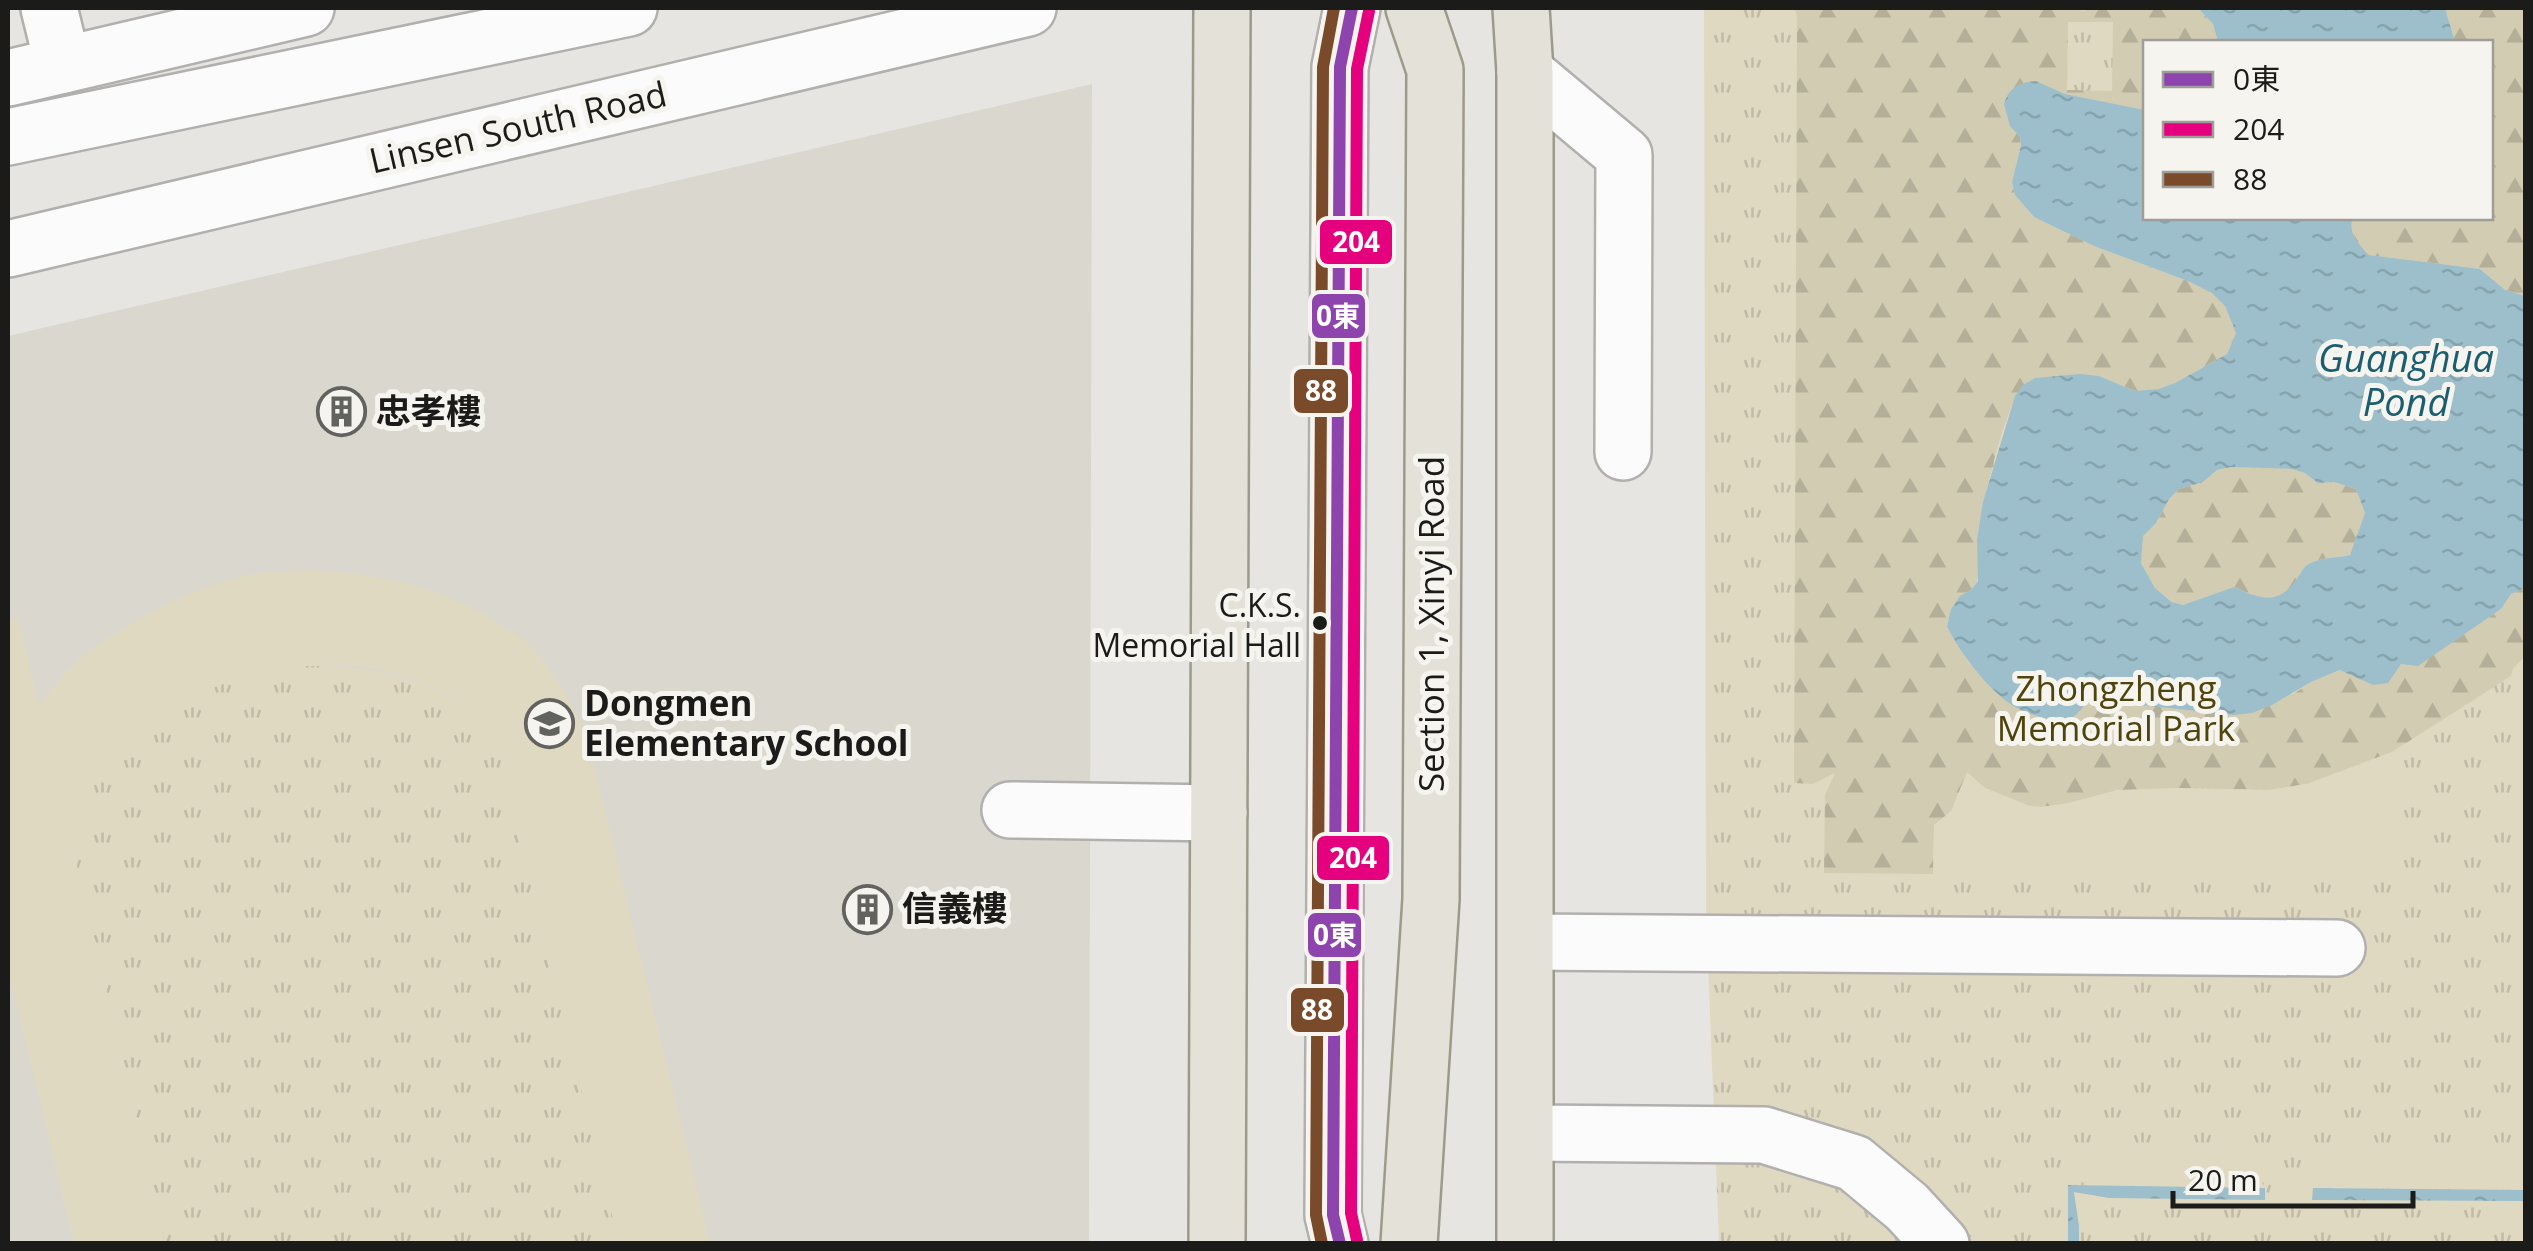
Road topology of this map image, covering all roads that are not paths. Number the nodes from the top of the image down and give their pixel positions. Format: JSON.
{"nodes":[{"id":1,"x":49,"y":8,"type":"edge"},
{"id":2,"x":306,"y":8,"type":"edge"},
{"id":3,"x":629,"y":8,"type":"edge"},
{"id":4,"x":1028,"y":8,"type":"edge"},
{"id":5,"x":1222,"y":8,"type":"edge"},
{"id":6,"x":1352,"y":8,"type":"edge"},
{"id":7,"x":1414,"y":8,"type":"edge"},
{"id":8,"x":1521,"y":8,"type":"edge"},
{"id":9,"x":63,"y":65,"type":"junction"},
{"id":10,"x":1525,"y":72,"type":"junction"},
{"id":11,"x":8,"y":78,"type":"edge"},
{"id":12,"x":8,"y":136,"type":"edge"},
{"id":13,"x":8,"y":249,"type":"edge"},
{"id":14,"x":1623,"y":452,"type":"dead end"},
{"id":15,"x":1010,"y":810,"type":"dead end"},
{"id":16,"x":1219,"y":814,"type":"junction"},
{"id":17,"x":1526,"y":942,"type":"junction"},
{"id":18,"x":2337,"y":948,"type":"dead end"},
{"id":19,"x":1526,"y":1133,"type":"junction"},
{"id":20,"x":1217,"y":1244,"type":"edge"},
{"id":21,"x":1340,"y":1244,"type":"edge"},
{"id":22,"x":1409,"y":1244,"type":"edge"},
{"id":23,"x":1525,"y":1244,"type":"edge"},
{"id":24,"x":1941,"y":1244,"type":"edge"}],
"edges":[{"from":1,"to":9,"type":"street"},
{"from":2,"to":9,"type":"street"},
{"from":3,"to":12,"type":"street"},
{"from":4,"to":13,"type":"street","name":"Linsen South Road"},
{"from":5,"to":16,"type":"main road"},
{"from":6,"to":21,"type":"street"},
{"from":7,"to":22,"type":"main road","name":"Section 1, Xinyi Road"},
{"from":8,"to":10,"type":"main road"},
{"from":9,"to":11,"type":"street"},
{"from":10,"to":14,"type":"street"},
{"from":10,"to":17,"type":"main road"},
{"from":15,"to":16,"type":"street"},
{"from":16,"to":20,"type":"main road"},
{"from":17,"to":18,"type":"street"},
{"from":17,"to":19,"type":"main road"},
{"from":19,"to":23,"type":"main road"},
{"from":19,"to":24,"type":"street"}]}
